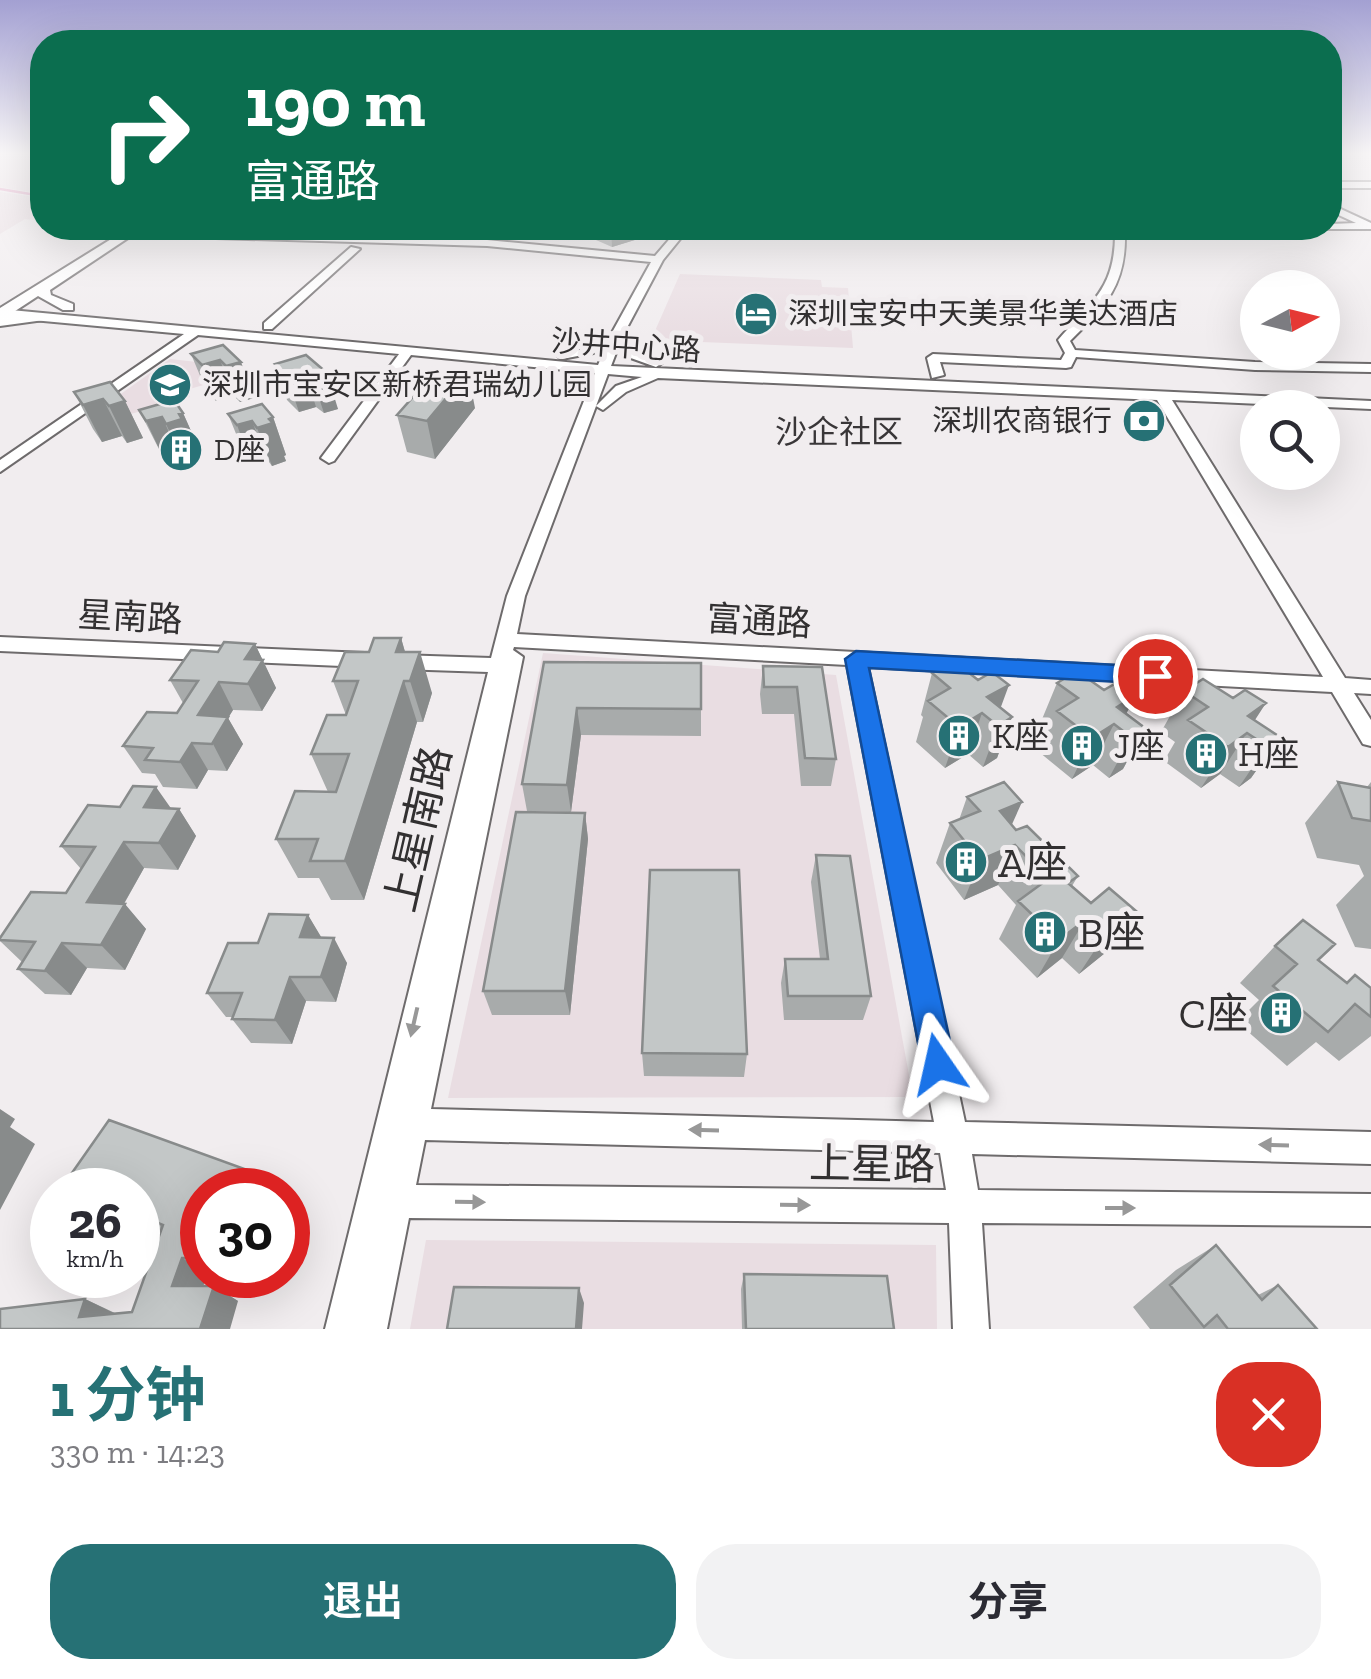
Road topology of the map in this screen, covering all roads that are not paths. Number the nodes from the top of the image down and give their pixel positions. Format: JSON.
{"nodes":[{"id":1,"x":1369,"y":226,"type":"edge"},
{"id":2,"x":1342,"y":227,"type":"edge"},
{"id":3,"x":105,"y":240,"type":"edge"},
{"id":4,"x":122,"y":240,"type":"edge"},
{"id":5,"x":293,"y":240,"type":"edge"},
{"id":6,"x":356,"y":240,"type":"edge"},
{"id":7,"x":674,"y":240,"type":"edge"},
{"id":8,"x":686,"y":240,"type":"edge"},
{"id":9,"x":1120,"y":240,"type":"edge"},
{"id":10,"x":353,"y":244,"type":"junction"},
{"id":11,"x":658,"y":259,"type":"junction"},
{"id":12,"x":66,"y":266,"type":"junction"},
{"id":13,"x":50,"y":280,"type":"junction"},
{"id":14,"x":3,"y":306,"type":"edge"},
{"id":15,"x":68,"y":307,"type":"junction"},
{"id":16,"x":39,"y":317,"type":"junction"},
{"id":17,"x":0,"y":322,"type":"edge"},
{"id":18,"x":268,"y":326,"type":"junction"},
{"id":19,"x":196,"y":332,"type":"junction"},
{"id":20,"x":407,"y":352,"type":"junction"},
{"id":21,"x":1071,"y":353,"type":"junction"},
{"id":22,"x":562,"y":361,"type":"junction"},
{"id":23,"x":610,"y":368,"type":"junction"},
{"id":24,"x":1371,"y":368,"type":"edge"},
{"id":25,"x":937,"y":374,"type":"junction"},
{"id":26,"x":676,"y":375,"type":"junction"},
{"id":27,"x":1371,"y":392,"type":"edge"},
{"id":28,"x":1162,"y":396,"type":"junction"},
{"id":29,"x":1371,"y":405,"type":"edge"},
{"id":30,"x":329,"y":458,"type":"dead end"},
{"id":31,"x":0,"y":467,"type":"edge"},
{"id":32,"x":512,"y":634,"type":"junction"},
{"id":33,"x":0,"y":644,"type":"edge"},
{"id":34,"x":856,"y":659,"type":"junction"},
{"id":35,"x":497,"y":665,"type":"junction"},
{"id":36,"x":1371,"y":678,"type":"edge"},
{"id":37,"x":1339,"y":681,"type":"junction"},
{"id":38,"x":1371,"y":688,"type":"edge"},
{"id":39,"x":1371,"y":738,"type":"edge"},
{"id":40,"x":402,"y":1124,"type":"junction"},
{"id":41,"x":953,"y":1137,"type":"junction"},
{"id":42,"x":1371,"y":1148,"type":"edge"},
{"id":43,"x":385,"y":1201,"type":"junction"},
{"id":44,"x":965,"y":1207,"type":"junction"},
{"id":45,"x":1371,"y":1210,"type":"edge"},
{"id":46,"x":343,"y":1329,"type":"edge"},
{"id":47,"x":370,"y":1329,"type":"edge"},
{"id":48,"x":971,"y":1329,"type":"edge"}],
"edges":[{"from":1,"to":2,"type":"street"},
{"from":3,"to":12,"type":"main road"},
{"from":4,"to":12,"type":"main road"},
{"from":5,"to":10,"type":"street"},
{"from":6,"to":10,"type":"street"},
{"from":7,"to":11,"type":"street"},
{"from":8,"to":23,"type":"street"},
{"from":9,"to":21,"type":"street"},
{"from":10,"to":11,"type":"street"},
{"from":10,"to":18,"type":"street"},
{"from":11,"to":23,"type":"street"},
{"from":12,"to":13,"type":"main road"},
{"from":12,"to":14,"type":"main road"},
{"from":13,"to":14,"type":"main road"},
{"from":13,"to":15,"type":"main road"},
{"from":14,"to":15,"type":"street","name":"沙井中心路"},
{"from":14,"to":16,"type":"street","name":"沙井中心路"},
{"from":15,"to":18,"type":"street","name":"沙井中心路"},
{"from":16,"to":17,"type":"main road"},
{"from":16,"to":19,"type":"street","name":"沙井中心路"},
{"from":18,"to":22,"type":"street","name":"沙井中心路"},
{"from":19,"to":20,"type":"street","name":"沙井中心路"},
{"from":19,"to":31,"type":"street"},
{"from":20,"to":22,"type":"street","name":"沙井中心路"},
{"from":20,"to":30,"type":"street"},
{"from":21,"to":24,"type":"street"},
{"from":21,"to":25,"type":"street"},
{"from":22,"to":23,"type":"street","name":"沙井中心路"},
{"from":22,"to":23,"type":"street"},
{"from":22,"to":23,"type":"street"},
{"from":23,"to":25,"type":"street","name":"沙井中心路"},
{"from":23,"to":26,"type":"street","name":"沙井中心路"},
{"from":23,"to":26,"type":"street"},
{"from":23,"to":32,"type":"street","name":"上星南路"},
{"from":25,"to":27,"type":"street","name":"沙井中心路"},
{"from":26,"to":28,"type":"street","name":"沙井中心路"},
{"from":28,"to":29,"type":"street","name":"沙井中心路"},
{"from":28,"to":37,"type":"street"},
{"from":32,"to":34,"type":"street","name":"富通路"},
{"from":32,"to":35,"type":"street","name":"上星南路"},
{"from":32,"to":37,"type":"street","name":"富通路"},
{"from":32,"to":40,"type":"street","name":"上星南路"},
{"from":33,"to":35,"type":"street","name":"星南路"},
{"from":34,"to":37,"type":"street","name":"富通路"},
{"from":34,"to":41,"type":"street"},
{"from":35,"to":40,"type":"street","name":"上星南路","one_way":true},
{"from":36,"to":37,"type":"street","name":"富通路"},
{"from":37,"to":38,"type":"street","name":"富通路"},
{"from":37,"to":39,"type":"street"},
{"from":41,"to":40,"type":"street","name":"上星路","one_way":true},
{"from":40,"to":43,"type":"street","name":"上星南路"},
{"from":42,"to":41,"type":"street","name":"上星路","one_way":true},
{"from":41,"to":44,"type":"street"},
{"from":43,"to":44,"type":"street","name":"上星路","one_way":true},
{"from":43,"to":46,"type":"street","name":"上星南路"},
{"from":43,"to":47,"type":"street","name":"上星南路"},
{"from":44,"to":45,"type":"street","name":"上星路","one_way":true},
{"from":44,"to":48,"type":"street"}]}
